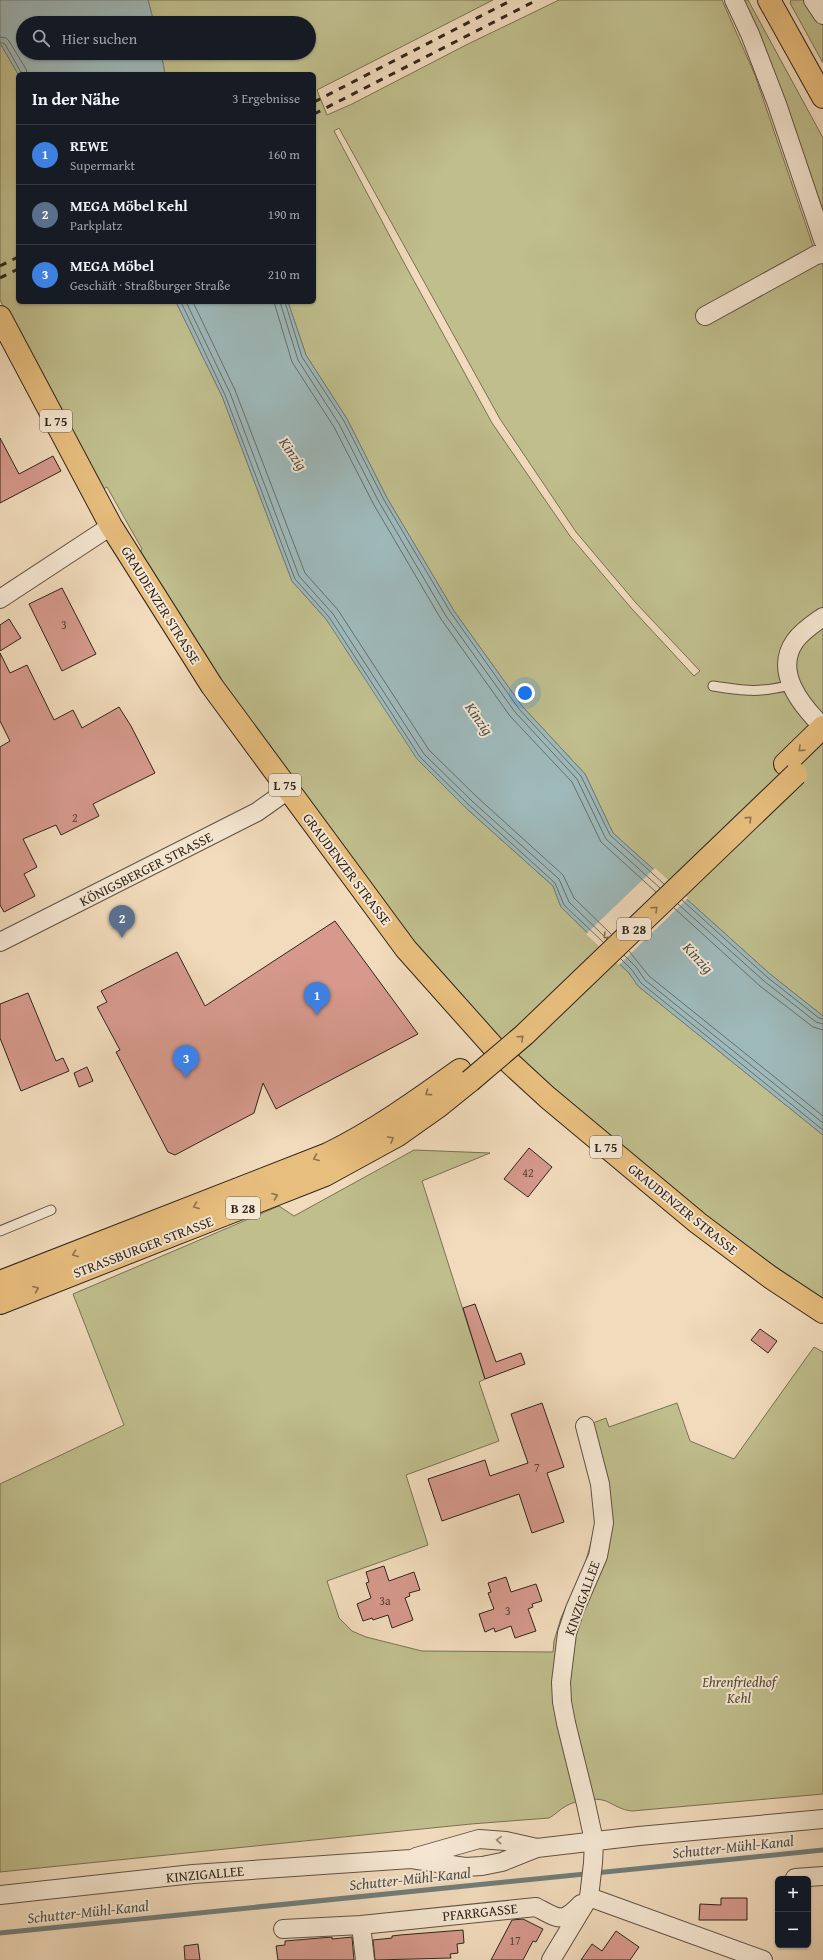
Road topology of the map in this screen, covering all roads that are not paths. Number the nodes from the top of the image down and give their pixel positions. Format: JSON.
{"nodes":[{"id":1,"x":734,"y":0,"type":"edge"},
{"id":2,"x":769,"y":0,"type":"edge"},
{"id":3,"x":813,"y":0,"type":"edge"},
{"id":4,"x":823,"y":15,"type":"edge"},
{"id":5,"x":823,"y":97,"type":"edge"},
{"id":6,"x":823,"y":240,"type":"edge"},
{"id":7,"x":823,"y":254,"type":"edge"},
{"id":8,"x":705,"y":316,"type":"dead end"},
{"id":9,"x":0,"y":317,"type":"edge"},
{"id":10,"x":111,"y":526,"type":"junction"},
{"id":11,"x":0,"y":599,"type":"edge"},
{"id":12,"x":823,"y":617,"type":"edge"},
{"id":13,"x":791,"y":685,"type":"junction"},
{"id":14,"x":713,"y":686,"type":"dead end"},
{"id":15,"x":821,"y":734,"type":"edge"},
{"id":16,"x":288,"y":790,"type":"junction"},
{"id":17,"x":0,"y":942,"type":"edge"},
{"id":18,"x":465,"y":1075,"type":"junction"},
{"id":19,"x":51,"y":1210,"type":"dead end"},
{"id":20,"x":0,"y":1231,"type":"edge"},
{"id":21,"x":0,"y":1282,"type":"edge"},
{"id":22,"x":0,"y":1303,"type":"edge"},
{"id":23,"x":823,"y":1312,"type":"edge"},
{"id":24,"x":586,"y":1426,"type":"dead end"},
{"id":25,"x":823,"y":1819,"type":"edge"},
{"id":26,"x":594,"y":1841,"type":"junction"},
{"id":27,"x":538,"y":1848,"type":"junction"},
{"id":28,"x":411,"y":1859,"type":"junction"},
{"id":29,"x":823,"y":1876,"type":"edge"},
{"id":30,"x":811,"y":1877,"type":"edge"},
{"id":31,"x":0,"y":1895,"type":"edge"},
{"id":32,"x":589,"y":1897,"type":"junction"},
{"id":33,"x":361,"y":1925,"type":"junction"},
{"id":34,"x":284,"y":1929,"type":"dead end"},
{"id":35,"x":365,"y":1960,"type":"edge"},
{"id":36,"x":551,"y":1960,"type":"edge"},
{"id":37,"x":763,"y":1960,"type":"edge"}],
"edges":[{"from":1,"to":6,"type":"street"},
{"from":2,"to":5,"type":"main road"},
{"from":3,"to":4,"type":"street"},
{"from":7,"to":8,"type":"street"},
{"from":9,"to":10,"type":"main road","name":"GRAUDENZER STRASSE","number":"L 75"},
{"from":10,"to":11,"type":"street"},
{"from":10,"to":16,"type":"main road","name":"GRAUDENZER STRASSE","number":"L 75"},
{"from":12,"to":13,"type":"street"},
{"from":13,"to":14,"type":"lane"},
{"from":13,"to":15,"type":"street"},
{"from":15,"to":18,"type":"main road","number":"B 28"},
{"from":16,"to":17,"type":"street","name":"KÖNIGSBERGER STRASSE"},
{"from":16,"to":23,"type":"main road","name":"GRAUDENZER STRASSE","number":"L 75"},
{"from":18,"to":21,"type":"main road","name":"STRASSBURGER STRASSE","number":"B 28","one_way":true},
{"from":22,"to":18,"type":"main road","name":"STRASSBURGER STRASSE","number":"B 28","one_way":true},
{"from":19,"to":20,"type":"lane"},
{"from":24,"to":26,"type":"street","name":"KINZIGALLEE"},
{"from":25,"to":26,"type":"street","name":"KINZIGALLEE"},
{"from":26,"to":27,"type":"street","name":"KINZIGALLEE"},
{"from":26,"to":32,"type":"street"},
{"from":27,"to":28,"type":"street","name":"KINZIGALLEE"},
{"from":27,"to":28,"type":"street","name":"KINZIGALLEE","one_way":true},
{"from":28,"to":31,"type":"street","name":"KINZIGALLEE"},
{"from":29,"to":30,"type":"street"},
{"from":32,"to":33,"type":"street","name":"PFARRGASSE"},
{"from":32,"to":36,"type":"street"},
{"from":32,"to":37,"type":"street"},
{"from":33,"to":34,"type":"street","name":"PFARRGASSE"},
{"from":33,"to":35,"type":"street"}]}
